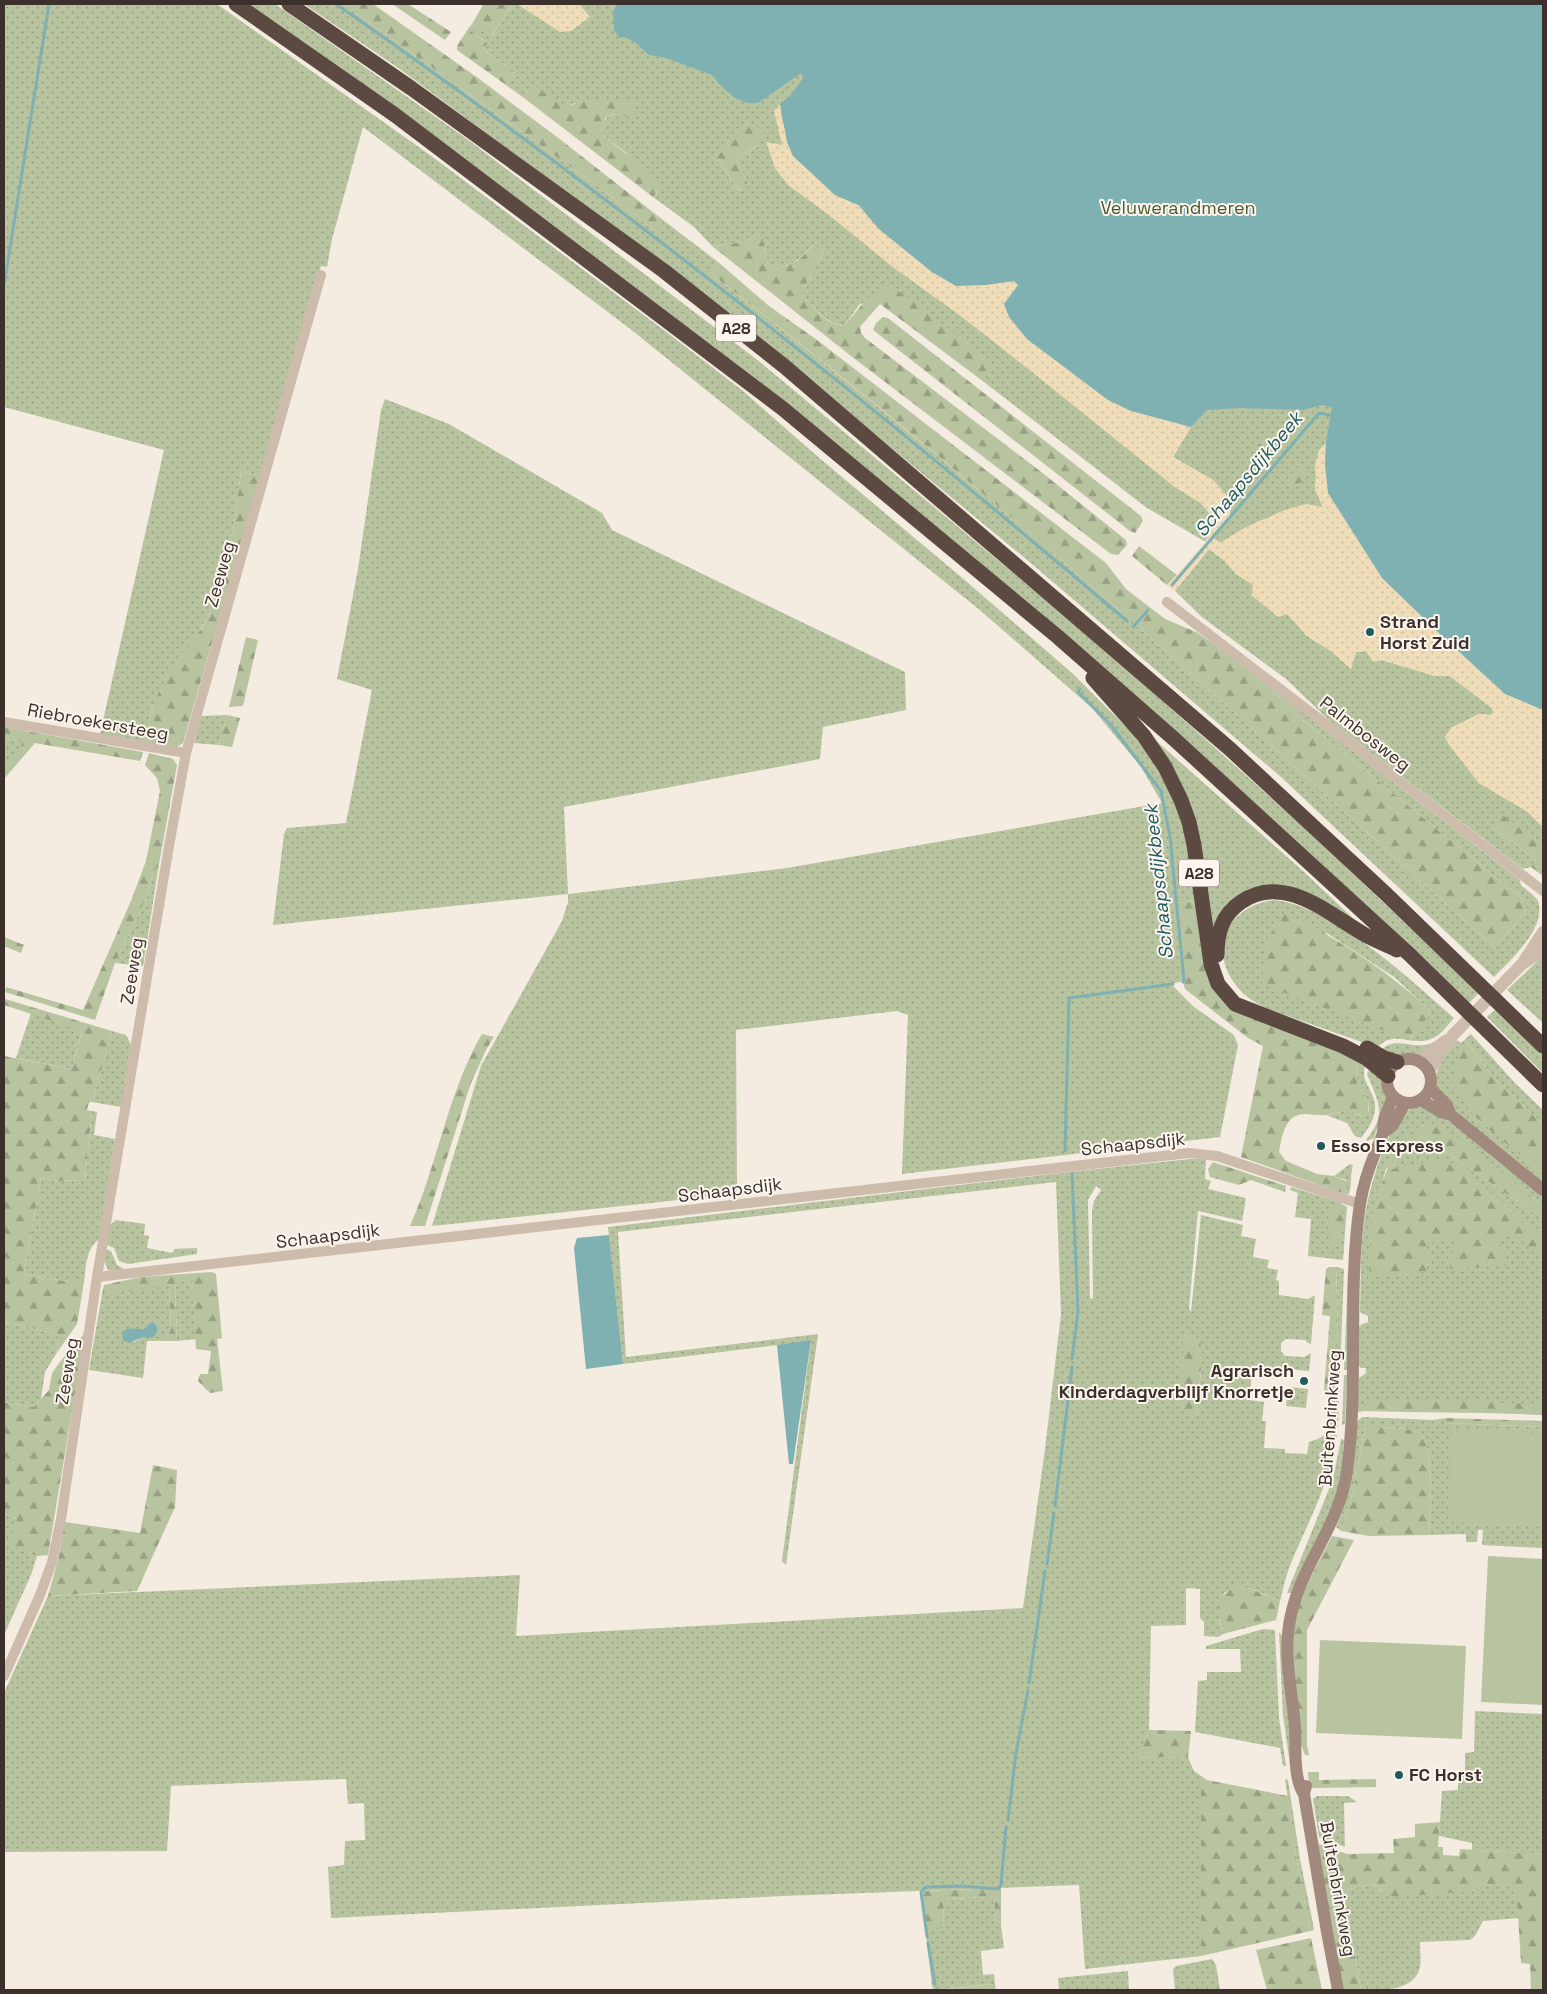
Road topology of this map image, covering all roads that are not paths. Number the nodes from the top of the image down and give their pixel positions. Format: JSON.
{"nodes":[{"id":1,"x":236,"y":4,"type":"edge"},
{"id":2,"x":289,"y":4,"type":"edge"},
{"id":3,"x":321,"y":275,"type":"dead end"},
{"id":4,"x":1167,"y":602,"type":"dead end"},
{"id":5,"x":1058,"y":638,"type":"junction"},
{"id":6,"x":4,"y":722,"type":"edge"},
{"id":7,"x":186,"y":753,"type":"junction"},
{"id":8,"x":1543,"y":891,"type":"edge"},
{"id":9,"x":1543,"y":932,"type":"edge"},
{"id":10,"x":1543,"y":950,"type":"edge"},
{"id":11,"x":1410,"y":955,"type":"junction"},
{"id":12,"x":1522,"y":964,"type":"junction"},
{"id":13,"x":1454,"y":1034,"type":"junction"},
{"id":14,"x":1542,"y":1044,"type":"edge"},
{"id":15,"x":1419,"y":1061,"type":"junction"},
{"id":16,"x":1397,"y":1062,"type":"junction"},
{"id":17,"x":1429,"y":1070,"type":"junction"},
{"id":18,"x":1388,"y":1076,"type":"junction"},
{"id":19,"x":1543,"y":1085,"type":"edge"},
{"id":20,"x":1430,"y":1088,"type":"junction"},
{"id":21,"x":1393,"y":1096,"type":"junction"},
{"id":22,"x":1421,"y":1100,"type":"junction"},
{"id":23,"x":1405,"y":1103,"type":"junction"},
{"id":24,"x":1451,"y":1115,"type":"junction"},
{"id":25,"x":1383,"y":1133,"type":"junction"},
{"id":26,"x":1543,"y":1190,"type":"edge"},
{"id":27,"x":1360,"y":1204,"type":"junction"},
{"id":28,"x":97,"y":1277,"type":"junction"},
{"id":29,"x":4,"y":1676,"type":"edge"},
{"id":30,"x":1338,"y":1990,"type":"edge"}],
"edges":[{"from":1,"to":5,"type":"highway","number":"A28"},
{"from":2,"to":14,"type":"highway","number":"A28"},
{"from":3,"to":7,"type":"street","name":"Zeeweg"},
{"from":4,"to":8,"type":"street","name":"Palmbosweg"},
{"from":5,"to":11,"type":"highway","number":"A28"},
{"from":5,"to":18,"type":"highway","number":"A28"},
{"from":6,"to":7,"type":"street","name":"Riebroekersteeg"},
{"from":7,"to":28,"type":"street","name":"Zeeweg"},
{"from":9,"to":12,"type":"street"},
{"from":10,"to":12,"type":"street"},
{"from":11,"to":16,"type":"highway","number":"A28"},
{"from":11,"to":19,"type":"highway","number":"A28"},
{"from":12,"to":13,"type":"street"},
{"from":13,"to":15,"type":"street"},
{"from":13,"to":17,"type":"street"},
{"from":15,"to":16,"type":"main road"},
{"from":15,"to":17,"type":"main road"},
{"from":16,"to":18,"type":"main road"},
{"from":17,"to":20,"type":"main road"},
{"from":18,"to":21,"type":"main road"},
{"from":20,"to":22,"type":"main road"},
{"from":20,"to":24,"type":"main road"},
{"from":21,"to":23,"type":"main road"},
{"from":21,"to":25,"type":"main road","name":"Buitenbrinkweg"},
{"from":22,"to":23,"type":"main road"},
{"from":22,"to":24,"type":"main road"},
{"from":23,"to":25,"type":"main road","name":"Buitenbrinkweg"},
{"from":24,"to":26,"type":"main road"},
{"from":25,"to":27,"type":"main road","name":"Buitenbrinkweg"},
{"from":27,"to":28,"type":"street","name":"Schaapsdijk"},
{"from":27,"to":30,"type":"main road","name":"Buitenbrinkweg"},
{"from":28,"to":29,"type":"street","name":"Zeeweg"}]}
